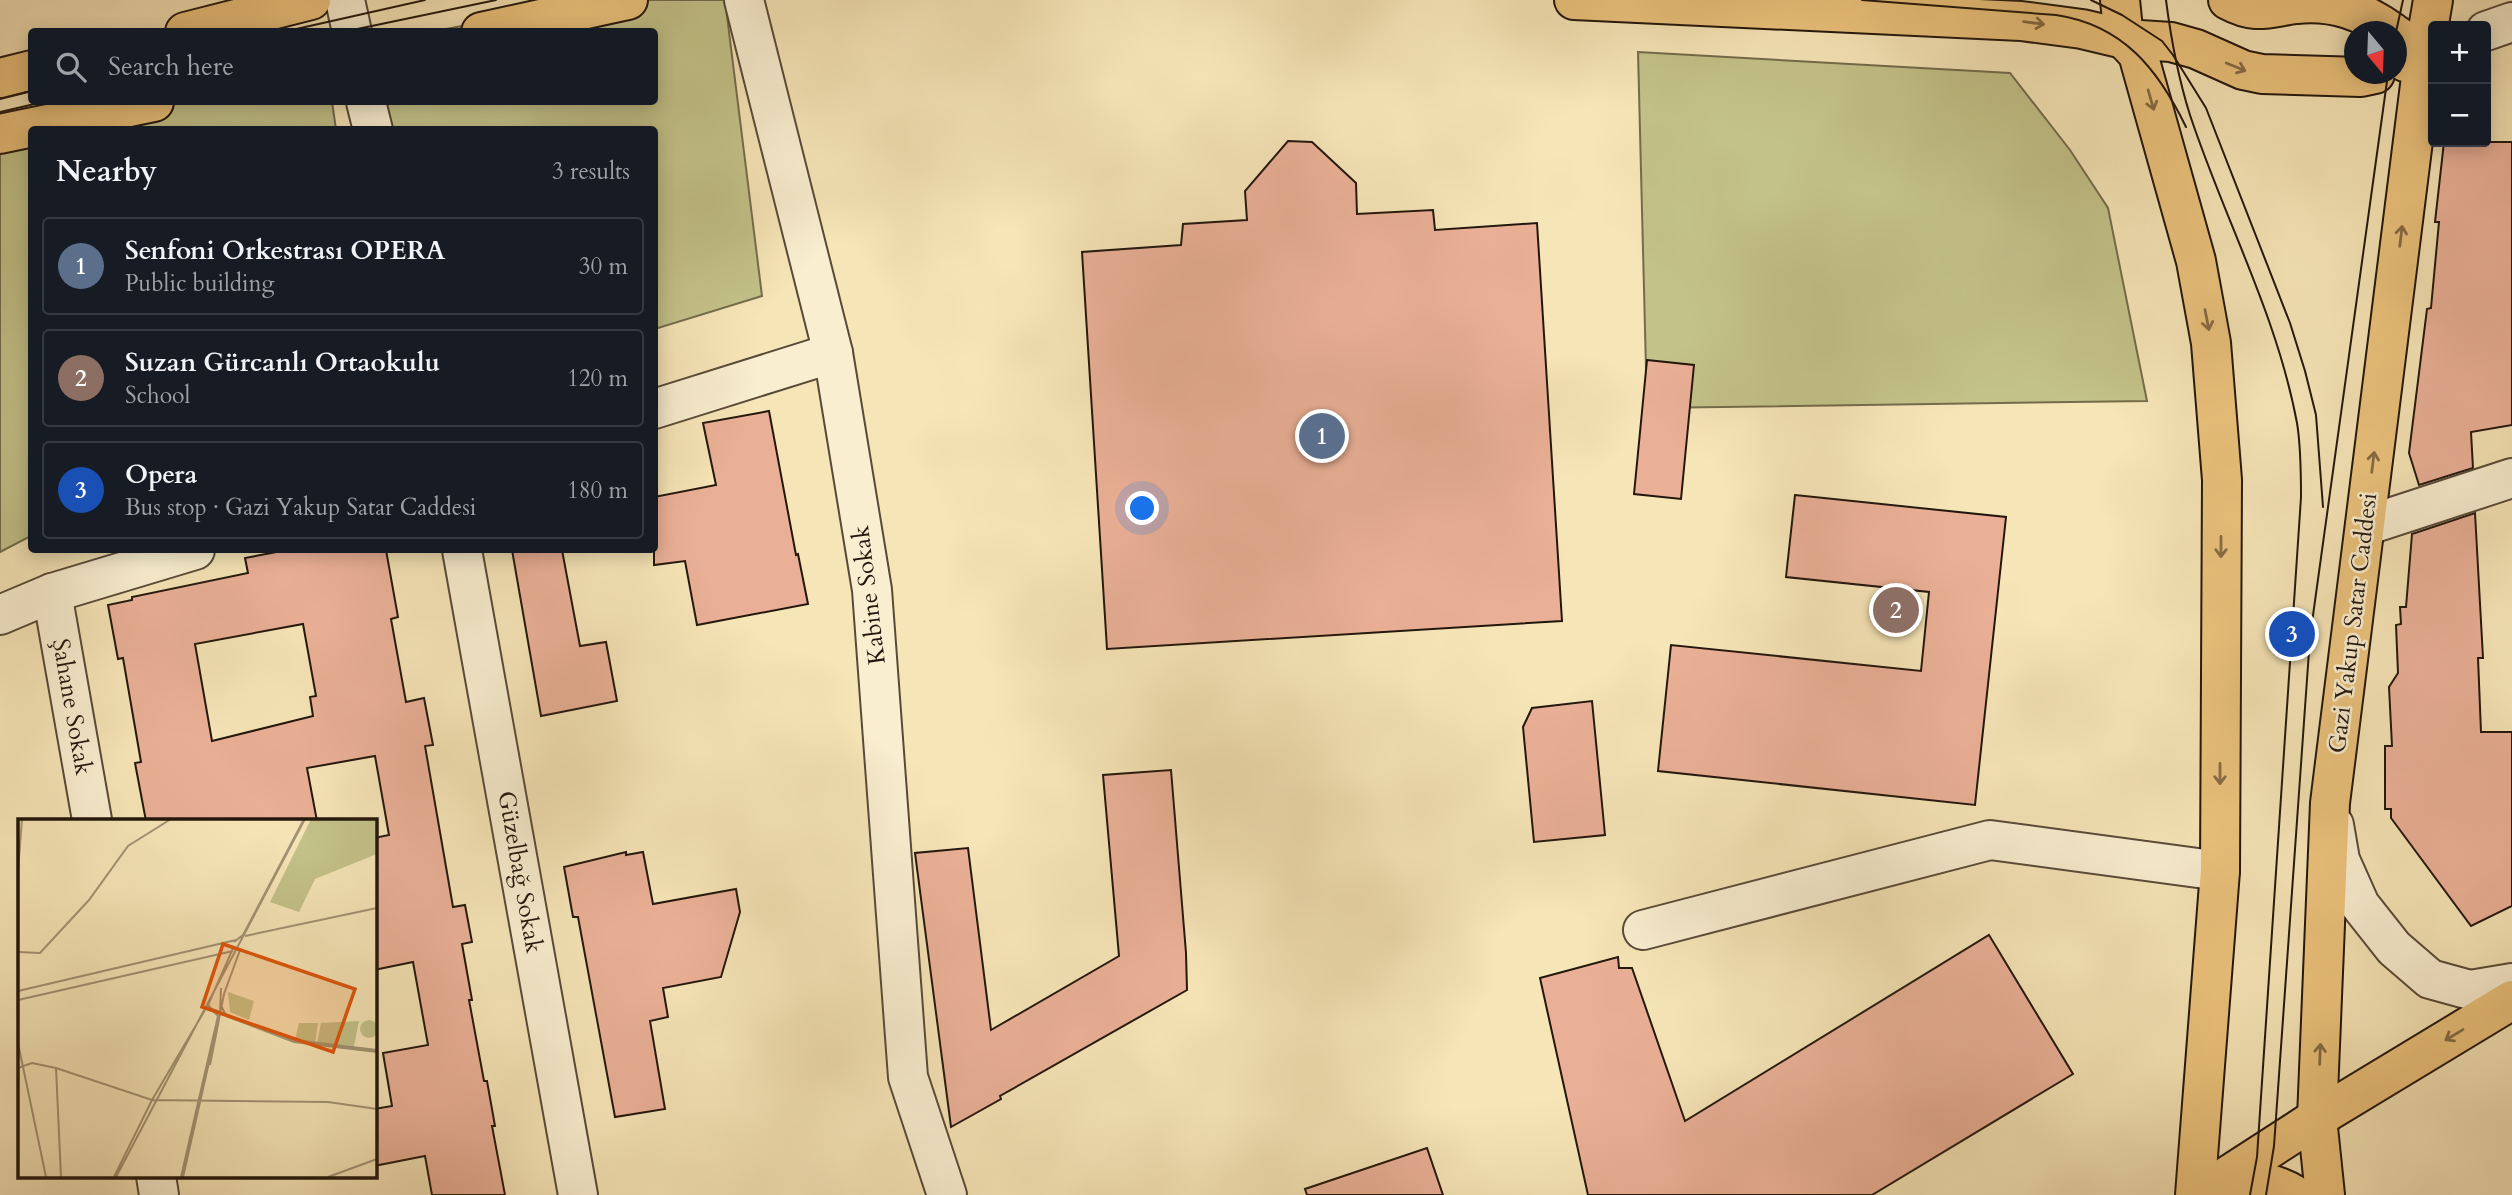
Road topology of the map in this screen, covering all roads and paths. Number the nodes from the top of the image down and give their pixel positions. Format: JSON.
{"nodes":[{"id":1,"x":311,"y":0,"type":"edge"},
{"id":2,"x":345,"y":0,"type":"edge"},
{"id":3,"x":628,"y":0,"type":"edge"},
{"id":4,"x":744,"y":0,"type":"edge"},
{"id":5,"x":1574,"y":0,"type":"edge"},
{"id":6,"x":2120,"y":0,"type":"edge"},
{"id":7,"x":2433,"y":0,"type":"edge"},
{"id":8,"x":2226,"y":1,"type":"edge"},
{"id":9,"x":2301,"y":2,"type":"edge"},
{"id":10,"x":2377,"y":21,"type":"edge"},
{"id":11,"x":2512,"y":22,"type":"edge"},
{"id":12,"x":201,"y":28,"type":"edge"},
{"id":13,"x":351,"y":28,"type":"edge"},
{"id":14,"x":499,"y":28,"type":"edge"},
{"id":15,"x":2491,"y":29,"type":"edge"},
{"id":16,"x":2124,"y":39,"type":"junction"},
{"id":17,"x":2413,"y":51,"type":"edge"},
{"id":18,"x":28,"y":71,"type":"edge"},
{"id":19,"x":2344,"y":76,"type":"edge"},
{"id":20,"x":0,"y":78,"type":"edge"},
{"id":21,"x":140,"y":105,"type":"edge"},
{"id":22,"x":367,"y":105,"type":"edge"},
{"id":23,"x":42,"y":126,"type":"edge"},
{"id":24,"x":372,"y":126,"type":"edge"},
{"id":25,"x":28,"y":129,"type":"edge"},
{"id":26,"x":0,"y":135,"type":"edge"},
{"id":27,"x":833,"y":353,"type":"junction"},
{"id":28,"x":658,"y":408,"type":"edge"},
{"id":29,"x":2512,"y":478,"type":"edge"},
{"id":30,"x":2365,"y":526,"type":"junction"},
{"id":31,"x":185,"y":553,"type":"edge"},
{"id":32,"x":463,"y":553,"type":"edge"},
{"id":33,"x":52,"y":593,"type":"junction"},
{"id":34,"x":0,"y":615,"type":"edge"},
{"id":35,"x":2330,"y":803,"type":"junction"},
{"id":36,"x":92,"y":819,"type":"edge"},
{"id":37,"x":2220,"y":871,"type":"junction"},
{"id":38,"x":1643,"y":930,"type":"dead end"},
{"id":39,"x":2512,"y":983,"type":"edge"},
{"id":40,"x":2512,"y":1000,"type":"edge"},
{"id":41,"x":2317,"y":1118,"type":"junction"},
{"id":42,"x":578,"y":1195,"type":"edge"},
{"id":43,"x":947,"y":1195,"type":"edge"},
{"id":44,"x":2197,"y":1195,"type":"edge"},
{"id":45,"x":2295,"y":1195,"type":"edge"},
{"id":46,"x":2325,"y":1195,"type":"edge"}],
"edges":[{"from":1,"to":12,"type":"main road"},
{"from":2,"to":13,"type":"street"},
{"from":3,"to":14,"type":"main road"},
{"from":4,"to":27,"type":"street","name":"Kabine Sokak"},
{"from":5,"to":16,"type":"main road","one_way":true},
{"from":6,"to":16,"type":"main road"},
{"from":7,"to":17,"type":"main road","name":"Gazi Yakup Satar Caddesi"},
{"from":8,"to":9,"type":"main road"},
{"from":9,"to":10,"type":"main road"},
{"from":11,"to":15,"type":"street"},
{"from":16,"to":19,"type":"main road","one_way":true},
{"from":16,"to":37,"type":"main road","one_way":true},
{"from":30,"to":17,"type":"main road","name":"Gazi Yakup Satar Caddesi","one_way":true},
{"from":18,"to":20,"type":"main road"},
{"from":21,"to":23,"type":"main road"},
{"from":22,"to":24,"type":"street"},
{"from":25,"to":26,"type":"main road"},
{"from":27,"to":28,"type":"street"},
{"from":27,"to":43,"type":"street","name":"Kabine Sokak"},
{"from":29,"to":30,"type":"street"},
{"from":30,"to":35,"type":"main road","name":"Gazi Yakup Satar Caddesi"},
{"from":31,"to":33,"type":"street"},
{"from":32,"to":42,"type":"street","name":"Güzelbağ Sokak"},
{"from":33,"to":34,"type":"street"},
{"from":33,"to":36,"type":"street","name":"Şahane Sokak"},
{"from":35,"to":39,"type":"street"},
{"from":41,"to":35,"type":"main road","name":"Gazi Yakup Satar Caddesi","one_way":true},
{"from":37,"to":38,"type":"street"},
{"from":37,"to":44,"type":"main road"},
{"from":40,"to":41,"type":"main road","one_way":true},
{"from":41,"to":44,"type":"main road"},
{"from":41,"to":46,"type":"main road","name":"Gazi Yakup Satar Caddesi"},
{"from":44,"to":45,"type":"main road"}]}
